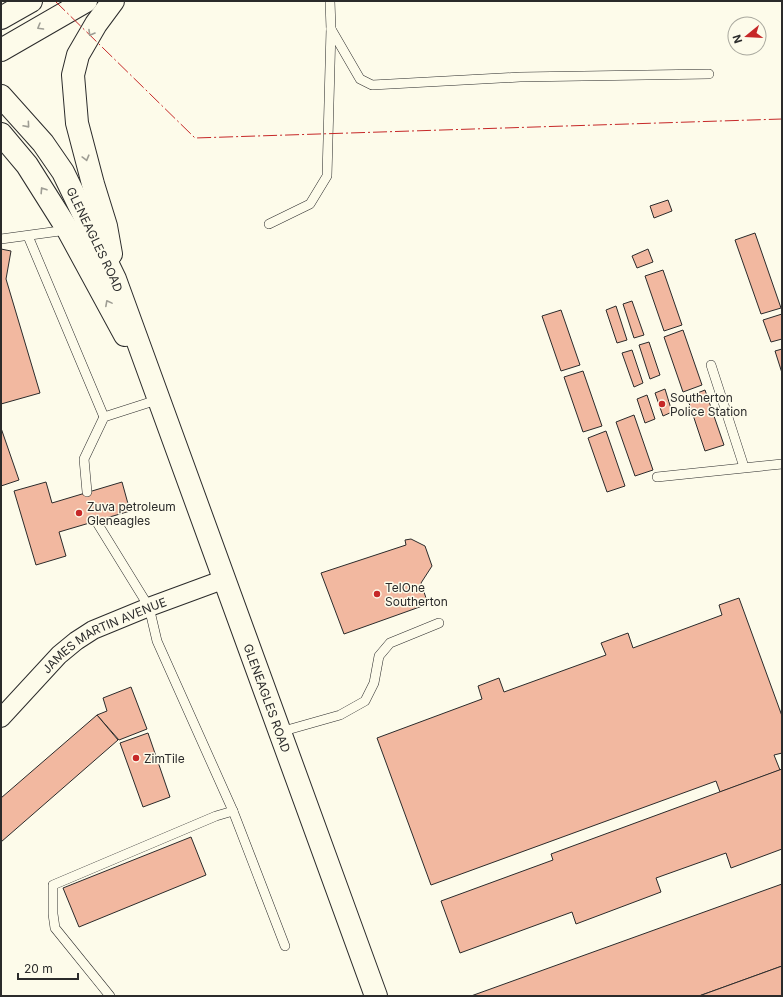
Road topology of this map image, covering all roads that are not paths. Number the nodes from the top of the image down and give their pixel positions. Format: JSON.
{"nodes":[{"id":1,"x":31,"y":1,"type":"edge"},
{"id":2,"x":86,"y":1,"type":"edge"},
{"id":3,"x":113,"y":1,"type":"edge"},
{"id":4,"x":330,"y":1,"type":"edge"},
{"id":5,"x":1,"y":18,"type":"edge"},
{"id":6,"x":330,"y":29,"type":"junction"},
{"id":7,"x":1,"y":50,"type":"edge"},
{"id":8,"x":708,"y":74,"type":"dead end"},
{"id":9,"x":1,"y":96,"type":"edge"},
{"id":10,"x":1,"y":134,"type":"edge"},
{"id":11,"x":269,"y":224,"type":"dead end"},
{"id":12,"x":68,"y":230,"type":"junction"},
{"id":13,"x":28,"y":236,"type":"junction"},
{"id":14,"x":1,"y":240,"type":"edge"},
{"id":15,"x":115,"y":279,"type":"junction"},
{"id":16,"x":711,"y":365,"type":"dead end"},
{"id":17,"x":160,"y":399,"type":"junction"},
{"id":18,"x":104,"y":417,"type":"junction"},
{"id":19,"x":782,"y":464,"type":"edge"},
{"id":20,"x":744,"y":467,"type":"junction"},
{"id":21,"x":657,"y":477,"type":"dead end"},
{"id":22,"x":87,"y":492,"type":"dead end"},
{"id":23,"x":96,"y":521,"type":"dead end"},
{"id":24,"x":225,"y":579,"type":"junction"},
{"id":25,"x":149,"y":607,"type":"junction"},
{"id":26,"x":439,"y":623,"type":"dead end"},
{"id":27,"x":1,"y":718,"type":"edge"},
{"id":28,"x":280,"y":732,"type":"junction"},
{"id":29,"x":233,"y":811,"type":"junction"},
{"id":30,"x":285,"y":946,"type":"dead end"},
{"id":31,"x":110,"y":996,"type":"edge"},
{"id":32,"x":376,"y":996,"type":"edge"}],
"edges":[{"from":1,"to":5,"type":"street"},
{"from":2,"to":7,"type":"street","one_way":true},
{"from":3,"to":15,"type":"street","one_way":true},
{"from":4,"to":6,"type":"lane"},
{"from":6,"to":8,"type":"lane"},
{"from":6,"to":11,"type":"lane"},
{"from":9,"to":15,"type":"street","name":"GLENEAGLES ROAD","one_way":true},
{"from":12,"to":10,"type":"street","name":"GLENEAGLES ROAD","one_way":true},
{"from":12,"to":13,"type":"lane"},
{"from":17,"to":12,"type":"street","name":"GLENEAGLES ROAD","one_way":true},
{"from":13,"to":14,"type":"lane"},
{"from":13,"to":18,"type":"lane"},
{"from":15,"to":17,"type":"street","name":"GLENEAGLES ROAD"},
{"from":16,"to":20,"type":"lane"},
{"from":17,"to":18,"type":"lane"},
{"from":17,"to":24,"type":"street","name":"GLENEAGLES ROAD"},
{"from":18,"to":22,"type":"lane"},
{"from":19,"to":20,"type":"lane"},
{"from":20,"to":21,"type":"lane"},
{"from":23,"to":25,"type":"lane"},
{"from":24,"to":25,"type":"street","name":"JAMES MARTIN AVENUE"},
{"from":24,"to":28,"type":"street","name":"GLENEAGLES ROAD"},
{"from":25,"to":27,"type":"street","name":"JAMES MARTIN AVENUE"},
{"from":25,"to":29,"type":"lane"},
{"from":26,"to":28,"type":"lane"},
{"from":28,"to":32,"type":"street","name":"GLENEAGLES ROAD"},
{"from":29,"to":30,"type":"lane"},
{"from":29,"to":31,"type":"lane"}]}
